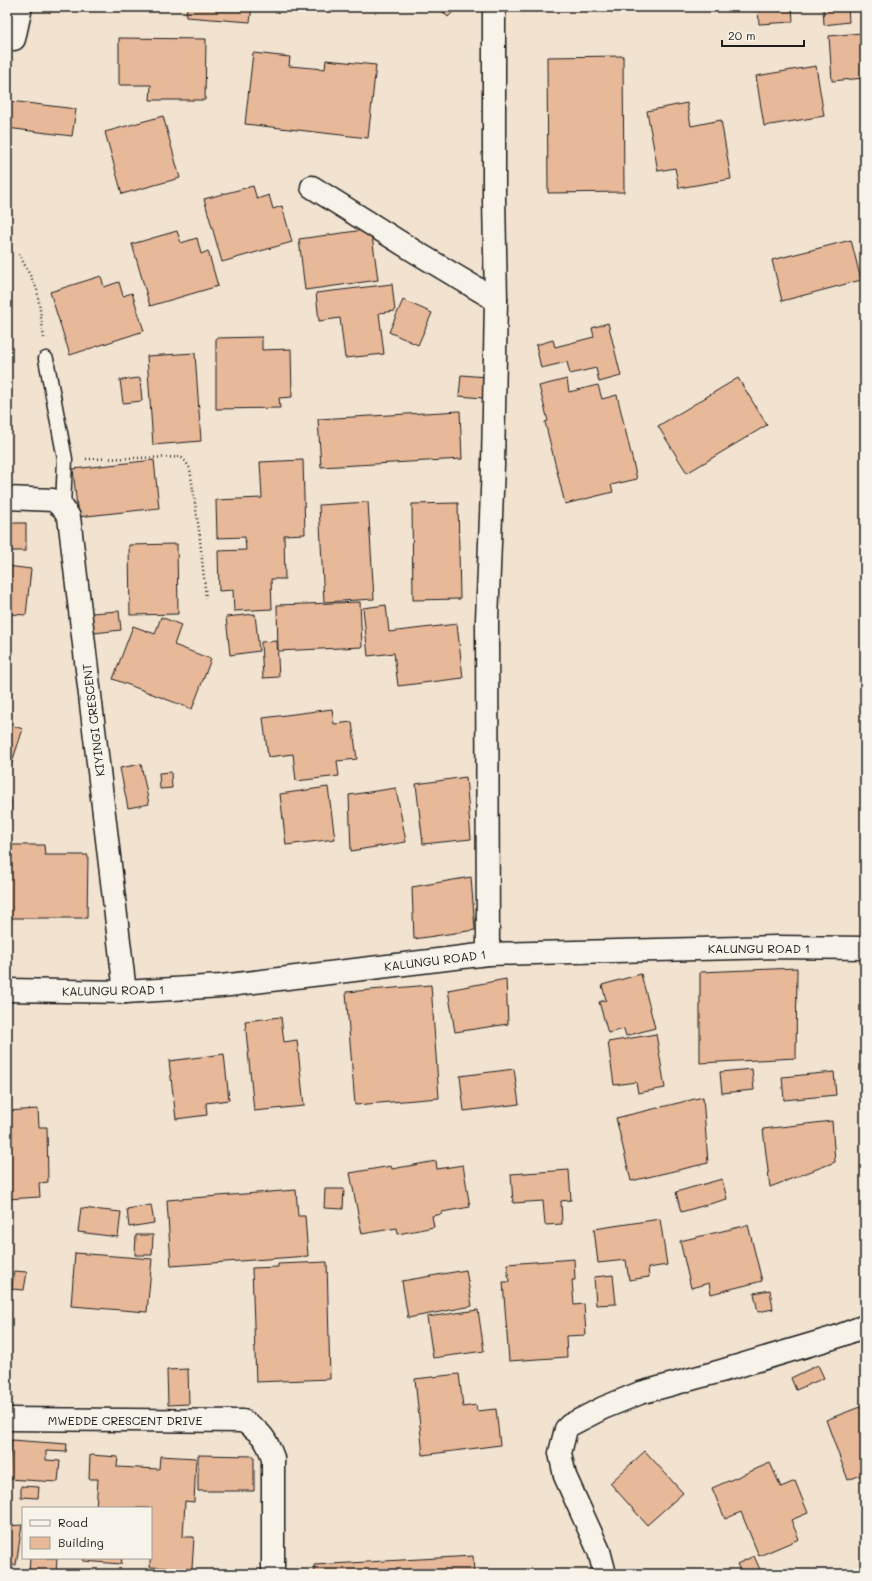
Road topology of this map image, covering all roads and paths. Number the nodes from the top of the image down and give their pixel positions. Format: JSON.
{"nodes":[{"id":1,"x":21,"y":7,"type":"edge"},
{"id":2,"x":494,"y":7,"type":"edge"},
{"id":3,"x":14,"y":39,"type":"dead end"},
{"id":4,"x":312,"y":187,"type":"dead end"},
{"id":5,"x":19,"y":254,"type":"dead end"},
{"id":6,"x":496,"y":300,"type":"junction"},
{"id":7,"x":46,"y":359,"type":"joint"},
{"id":8,"x":65,"y":459,"type":"junction"},
{"id":9,"x":7,"y":498,"type":"edge"},
{"id":10,"x":63,"y":508,"type":"junction"},
{"id":11,"x":206,"y":598,"type":"dead end"},
{"id":12,"x":865,"y":951,"type":"edge"},
{"id":13,"x":488,"y":954,"type":"junction"},
{"id":14,"x":7,"y":990,"type":"edge"},
{"id":15,"x":125,"y":992,"type":"junction"},
{"id":16,"x":865,"y":1326,"type":"edge"},
{"id":17,"x":7,"y":1420,"type":"edge"},
{"id":18,"x":273,"y":1574,"type":"edge"},
{"id":19,"x":605,"y":1574,"type":"edge"}],
"edges":[{"from":1,"to":3,"type":"street"},
{"from":2,"to":6,"type":"street"},
{"from":4,"to":6,"type":"street"},
{"from":5,"to":7,"type":"path"},
{"from":6,"to":13,"type":"street"},
{"from":7,"to":8,"type":"lane"},
{"from":8,"to":10,"type":"lane"},
{"from":8,"to":11,"type":"path"},
{"from":9,"to":10,"type":"street"},
{"from":10,"to":15,"type":"street","name":"KIYINGI CRESCENT"},
{"from":12,"to":13,"type":"street","name":"KALUNGU ROAD 1"},
{"from":13,"to":15,"type":"street","name":"KALUNGU ROAD 1"},
{"from":14,"to":15,"type":"street","name":"KALUNGU ROAD 1"},
{"from":16,"to":19,"type":"street"},
{"from":17,"to":18,"type":"street","name":"MWEDDE CRESCENT DRIVE"}]}
